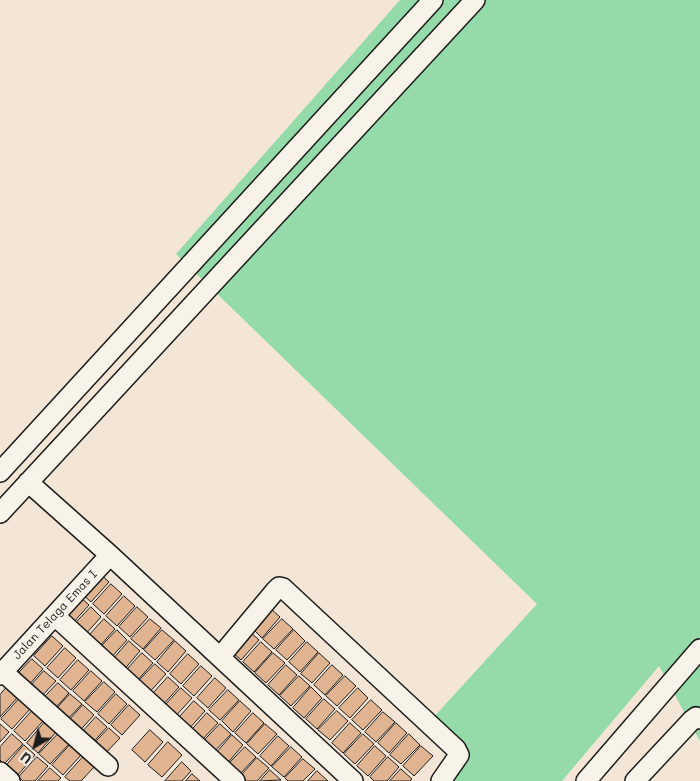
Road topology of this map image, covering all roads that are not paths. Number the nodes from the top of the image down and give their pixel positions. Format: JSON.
{"nodes":[{"id":1,"x":433,"y":0,"type":"edge"},
{"id":2,"x":475,"y":0,"type":"edge"},
{"id":3,"x":0,"y":472,"type":"edge"},
{"id":4,"x":28,"y":482,"type":"junction"},
{"id":5,"x":0,"y":513,"type":"edge"},
{"id":6,"x":110,"y":555,"type":"junction"},
{"id":7,"x":55,"y":616,"type":"junction"},
{"id":8,"x":700,"y":649,"type":"edge"},
{"id":9,"x":220,"y":657,"type":"junction"},
{"id":10,"x":1,"y":674,"type":"edge"},
{"id":11,"x":700,"y":719,"type":"edge"},
{"id":12,"x":108,"y":766,"type":"dead end"},
{"id":13,"x":0,"y":772,"type":"edge"},
{"id":14,"x":10,"y":781,"type":"edge"},
{"id":15,"x":235,"y":781,"type":"edge"},
{"id":16,"x":354,"y":781,"type":"edge"},
{"id":17,"x":440,"y":781,"type":"edge"},
{"id":18,"x":586,"y":781,"type":"edge"},
{"id":19,"x":635,"y":781,"type":"edge"}],
"edges":[{"from":1,"to":3,"type":"street"},
{"from":2,"to":4,"type":"street"},
{"from":4,"to":5,"type":"street"},
{"from":4,"to":6,"type":"street"},
{"from":6,"to":7,"type":"street","name":"Jalan Telaga Emas I"},
{"from":6,"to":9,"type":"street"},
{"from":7,"to":10,"type":"street","name":"Jalan Telaga Emas I"},
{"from":7,"to":15,"type":"street"},
{"from":8,"to":18,"type":"street"},
{"from":9,"to":16,"type":"street"},
{"from":9,"to":17,"type":"street"},
{"from":10,"to":12,"type":"street"},
{"from":11,"to":19,"type":"street"},
{"from":13,"to":14,"type":"street"}]}
